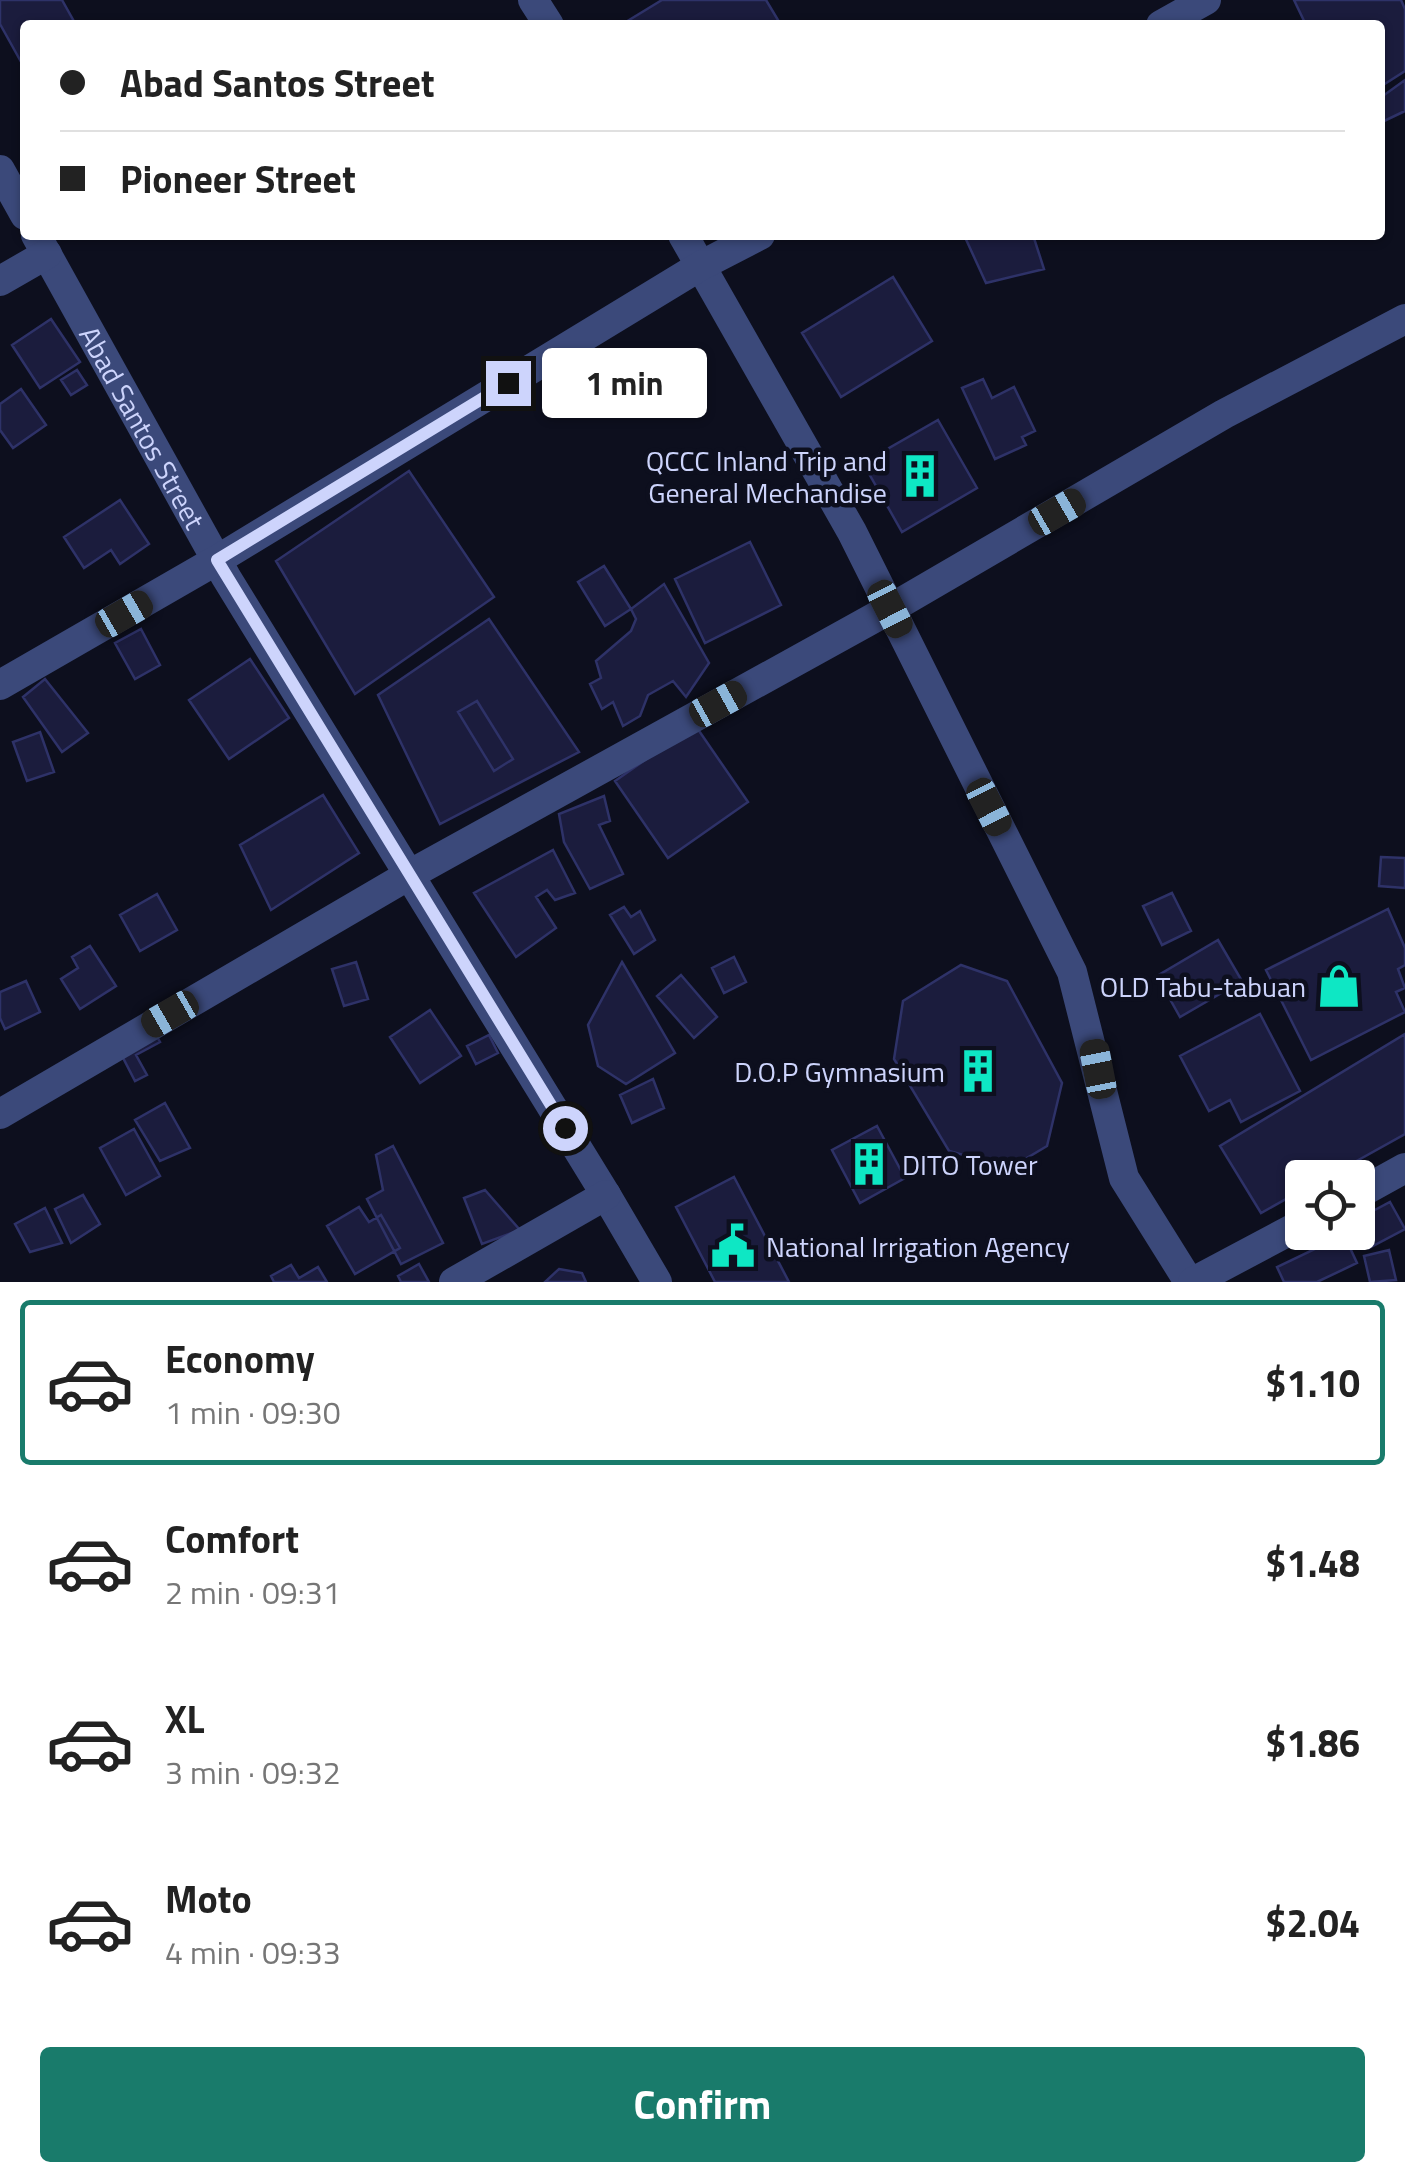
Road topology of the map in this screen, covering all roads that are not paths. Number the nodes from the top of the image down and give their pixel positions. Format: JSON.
{"nodes":[{"id":1,"x":1206,"y":0,"type":"edge"},
{"id":2,"x":1170,"y":20,"type":"edge"},
{"id":3,"x":0,"y":170,"type":"edge"},
{"id":4,"x":20,"y":205,"type":"edge"},
{"id":5,"x":686,"y":240,"type":"edge"},
{"id":6,"x":751,"y":240,"type":"edge"},
{"id":7,"x":42,"y":244,"type":"edge"},
{"id":8,"x":702,"y":266,"type":"junction"},
{"id":9,"x":0,"y":281,"type":"edge"},
{"id":10,"x":1405,"y":319,"type":"edge"},
{"id":11,"x":217,"y":560,"type":"junction"},
{"id":12,"x":890,"y":609,"type":"junction"},
{"id":13,"x":0,"y":685,"type":"edge"},
{"id":14,"x":409,"y":876,"type":"junction"},
{"id":15,"x":0,"y":1114,"type":"edge"},
{"id":16,"x":1405,"y":1168,"type":"edge"},
{"id":17,"x":1375,"y":1185,"type":"edge"},
{"id":18,"x":606,"y":1195,"type":"junction"},
{"id":19,"x":1285,"y":1236,"type":"edge"},
{"id":20,"x":1234,"y":1273,"type":"edge"},
{"id":21,"x":454,"y":1282,"type":"edge"},
{"id":22,"x":657,"y":1282,"type":"edge"},
{"id":23,"x":1191,"y":1282,"type":"edge"}],
"edges":[{"from":1,"to":2,"type":"street"},
{"from":3,"to":4,"type":"street"},
{"from":5,"to":8,"type":"street"},
{"from":6,"to":8,"type":"street"},
{"from":7,"to":9,"type":"street"},
{"from":7,"to":11,"type":"street","name":"Abad Santos Street"},
{"from":8,"to":11,"type":"street"},
{"from":8,"to":12,"type":"street"},
{"from":10,"to":12,"type":"street"},
{"from":11,"to":13,"type":"street"},
{"from":11,"to":14,"type":"street","name":"Abad Santos Street"},
{"from":12,"to":14,"type":"street"},
{"from":12,"to":23,"type":"street"},
{"from":14,"to":15,"type":"street"},
{"from":14,"to":18,"type":"street","name":"Abad Santos Street"},
{"from":16,"to":17,"type":"street"},
{"from":18,"to":21,"type":"street"},
{"from":18,"to":22,"type":"street","name":"Abad Santos Street"},
{"from":19,"to":20,"type":"street"},
{"from":20,"to":23,"type":"street"}]}
